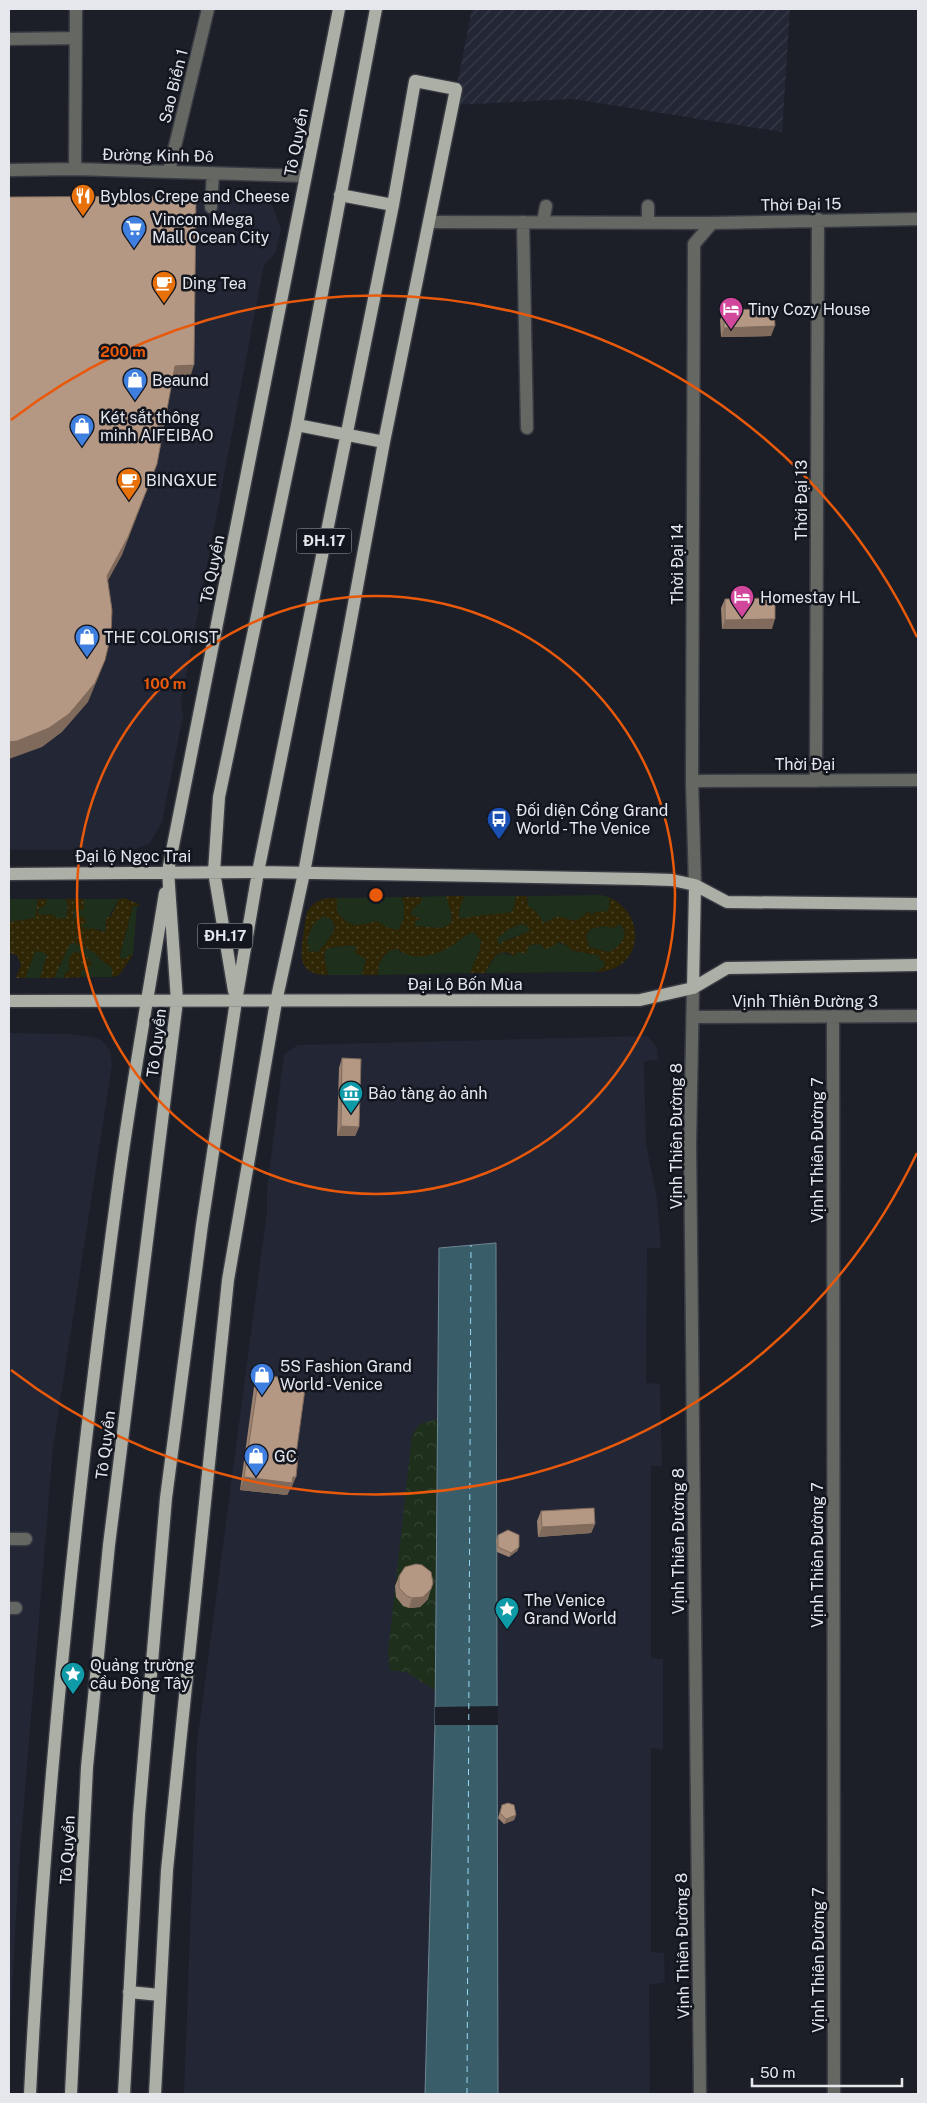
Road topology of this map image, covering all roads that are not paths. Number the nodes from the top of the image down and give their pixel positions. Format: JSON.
{"nodes":[{"id":1,"x":76,"y":9,"type":"edge"},
{"id":2,"x":208,"y":9,"type":"edge"},
{"id":3,"x":339,"y":9,"type":"edge"},
{"id":4,"x":376,"y":9,"type":"edge"},
{"id":5,"x":76,"y":38,"type":"junction"},
{"id":6,"x":9,"y":39,"type":"edge"},
{"id":7,"x":75,"y":169,"type":"junction"},
{"id":8,"x":9,"y":170,"type":"edge"},
{"id":9,"x":169,"y":171,"type":"junction"},
{"id":10,"x":213,"y":173,"type":"junction"},
{"id":11,"x":306,"y":176,"type":"junction"},
{"id":12,"x":340,"y":195,"type":"junction"},
{"id":13,"x":393,"y":205,"type":"junction"},
{"id":14,"x":546,"y":206,"type":"dead end"},
{"id":15,"x":648,"y":206,"type":"dead end"},
{"id":16,"x":211,"y":207,"type":"dead end"},
{"id":17,"x":918,"y":219,"type":"edge"},
{"id":18,"x":818,"y":220,"type":"junction"},
{"id":19,"x":430,"y":222,"type":"junction"},
{"id":20,"x":523,"y":222,"type":"junction"},
{"id":21,"x":543,"y":222,"type":"junction"},
{"id":22,"x":648,"y":222,"type":"junction"},
{"id":23,"x":712,"y":223,"type":"junction"},
{"id":24,"x":297,"y":425,"type":"junction"},
{"id":25,"x":526,"y":428,"type":"dead end"},
{"id":26,"x":346,"y":434,"type":"junction"},
{"id":27,"x":384,"y":442,"type":"junction"},
{"id":28,"x":816,"y":780,"type":"junction"},
{"id":29,"x":918,"y":780,"type":"edge"},
{"id":30,"x":692,"y":781,"type":"junction"},
{"id":31,"x":168,"y":871,"type":"junction"},
{"id":32,"x":214,"y":872,"type":"junction"},
{"id":33,"x":258,"y":872,"type":"junction"},
{"id":34,"x":304,"y":872,"type":"junction"},
{"id":35,"x":9,"y":874,"type":"edge"},
{"id":36,"x":695,"y":885,"type":"junction"},
{"id":37,"x":918,"y":904,"type":"edge"},
{"id":38,"x":918,"y":965,"type":"edge"},
{"id":39,"x":694,"y":988,"type":"junction"},
{"id":40,"x":9,"y":1001,"type":"edge"},
{"id":41,"x":177,"y":1001,"type":"junction"},
{"id":42,"x":236,"y":1001,"type":"junction"},
{"id":43,"x":147,"y":1002,"type":"junction"},
{"id":44,"x":276,"y":1002,"type":"junction"},
{"id":45,"x":833,"y":1016,"type":"junction"},
{"id":46,"x":918,"y":1016,"type":"edge"},
{"id":47,"x":693,"y":1018,"type":"junction"},
{"id":48,"x":9,"y":1539,"type":"edge"},
{"id":49,"x":26,"y":1539,"type":"dead end"},
{"id":50,"x":129,"y":1992,"type":"junction"},
{"id":51,"x":160,"y":1995,"type":"junction"},
{"id":52,"x":30,"y":2094,"type":"edge"},
{"id":53,"x":71,"y":2094,"type":"edge"},
{"id":54,"x":124,"y":2094,"type":"edge"},
{"id":55,"x":155,"y":2094,"type":"edge"},
{"id":56,"x":700,"y":2094,"type":"edge"},
{"id":57,"x":834,"y":2094,"type":"edge"}],
"edges":[{"from":1,"to":5,"type":"street"},
{"from":2,"to":9,"type":"street","name":"Sao Biển 1"},
{"from":3,"to":11,"type":"main road","name":"Tô Quyền","number":"ĐH.17"},
{"from":4,"to":12,"type":"main road","number":"ĐH.17"},
{"from":5,"to":6,"type":"street"},
{"from":5,"to":7,"type":"street"},
{"from":7,"to":8,"type":"street","name":"Đường Kinh Đô"},
{"from":7,"to":9,"type":"street","name":"Đường Kinh Đô"},
{"from":9,"to":10,"type":"street","name":"Đường Kinh Đô"},
{"from":10,"to":11,"type":"street","name":"Đường Kinh Đô"},
{"from":10,"to":16,"type":"street"},
{"from":11,"to":31,"type":"main road","name":"Tô Quyền","number":"ĐH.17"},
{"from":12,"to":13,"type":"main road"},
{"from":12,"to":24,"type":"main road","number":"ĐH.17"},
{"from":13,"to":19,"type":"main road","number":"ĐH.17"},
{"from":13,"to":26,"type":"main road","number":"ĐH.17"},
{"from":14,"to":21,"type":"street"},
{"from":15,"to":22,"type":"street"},
{"from":17,"to":18,"type":"street","name":"Thời Đại 15"},
{"from":18,"to":23,"type":"street","name":"Thời Đại 15"},
{"from":18,"to":28,"type":"street","name":"Thời Đại 13"},
{"from":19,"to":20,"type":"street","name":"Thời Đại 15"},
{"from":19,"to":27,"type":"main road","number":"ĐH.17"},
{"from":20,"to":21,"type":"street","name":"Thời Đại 15"},
{"from":20,"to":25,"type":"street"},
{"from":21,"to":22,"type":"street","name":"Thời Đại 15"},
{"from":22,"to":23,"type":"street","name":"Thời Đại 15"},
{"from":23,"to":30,"type":"street","name":"Thời Đại 14"},
{"from":24,"to":26,"type":"main road"},
{"from":24,"to":32,"type":"main road","number":"ĐH.17"},
{"from":26,"to":27,"type":"main road"},
{"from":26,"to":33,"type":"main road","number":"ĐH.17"},
{"from":27,"to":34,"type":"main road","number":"ĐH.17"},
{"from":28,"to":29,"type":"street","name":"Thời Đại"},
{"from":28,"to":30,"type":"street","name":"Thời Đại"},
{"from":30,"to":36,"type":"street","name":"Thời Đại 14"},
{"from":31,"to":32,"type":"main road","name":"Đại lộ Ngọc Trai"},
{"from":31,"to":35,"type":"main road","name":"Đại lộ Ngọc Trai"},
{"from":31,"to":41,"type":"main road","name":"Tô Quyền","number":"ĐH.17"},
{"from":31,"to":43,"type":"main road"},
{"from":32,"to":33,"type":"main road","name":"Đại lộ Ngọc Trai"},
{"from":32,"to":42,"type":"main road","number":"ĐH.17"},
{"from":33,"to":34,"type":"main road"},
{"from":33,"to":42,"type":"main road","number":"ĐH.17"},
{"from":34,"to":36,"type":"main road"},
{"from":34,"to":44,"type":"main road","number":"ĐH.17"},
{"from":36,"to":37,"type":"main road"},
{"from":36,"to":39,"type":"main road"},
{"from":38,"to":39,"type":"main road","name":"Đại Lộ Bốn Mùa"},
{"from":39,"to":44,"type":"main road","name":"Đại Lộ Bốn Mùa"},
{"from":39,"to":47,"type":"street","name":"Vịnh Thiên Đường 8"},
{"from":40,"to":43,"type":"main road"},
{"from":41,"to":42,"type":"main road"},
{"from":41,"to":43,"type":"main road"},
{"from":41,"to":53,"type":"main road","name":"Tô Quyền"},
{"from":42,"to":44,"type":"main road","name":"Đại Lộ Bốn Mùa"},
{"from":42,"to":50,"type":"main road"},
{"from":43,"to":52,"type":"main road"},
{"from":44,"to":51,"type":"main road"},
{"from":45,"to":46,"type":"street","name":"Vịnh Thiên Đường 3"},
{"from":45,"to":47,"type":"street","name":"Vịnh Thiên Đường 3"},
{"from":45,"to":57,"type":"street","name":"Vịnh Thiên Đường 7"},
{"from":47,"to":56,"type":"street","name":"Vịnh Thiên Đường 8"},
{"from":48,"to":49,"type":"street"},
{"from":50,"to":51,"type":"main road"},
{"from":50,"to":54,"type":"main road"},
{"from":51,"to":55,"type":"main road"}]}
